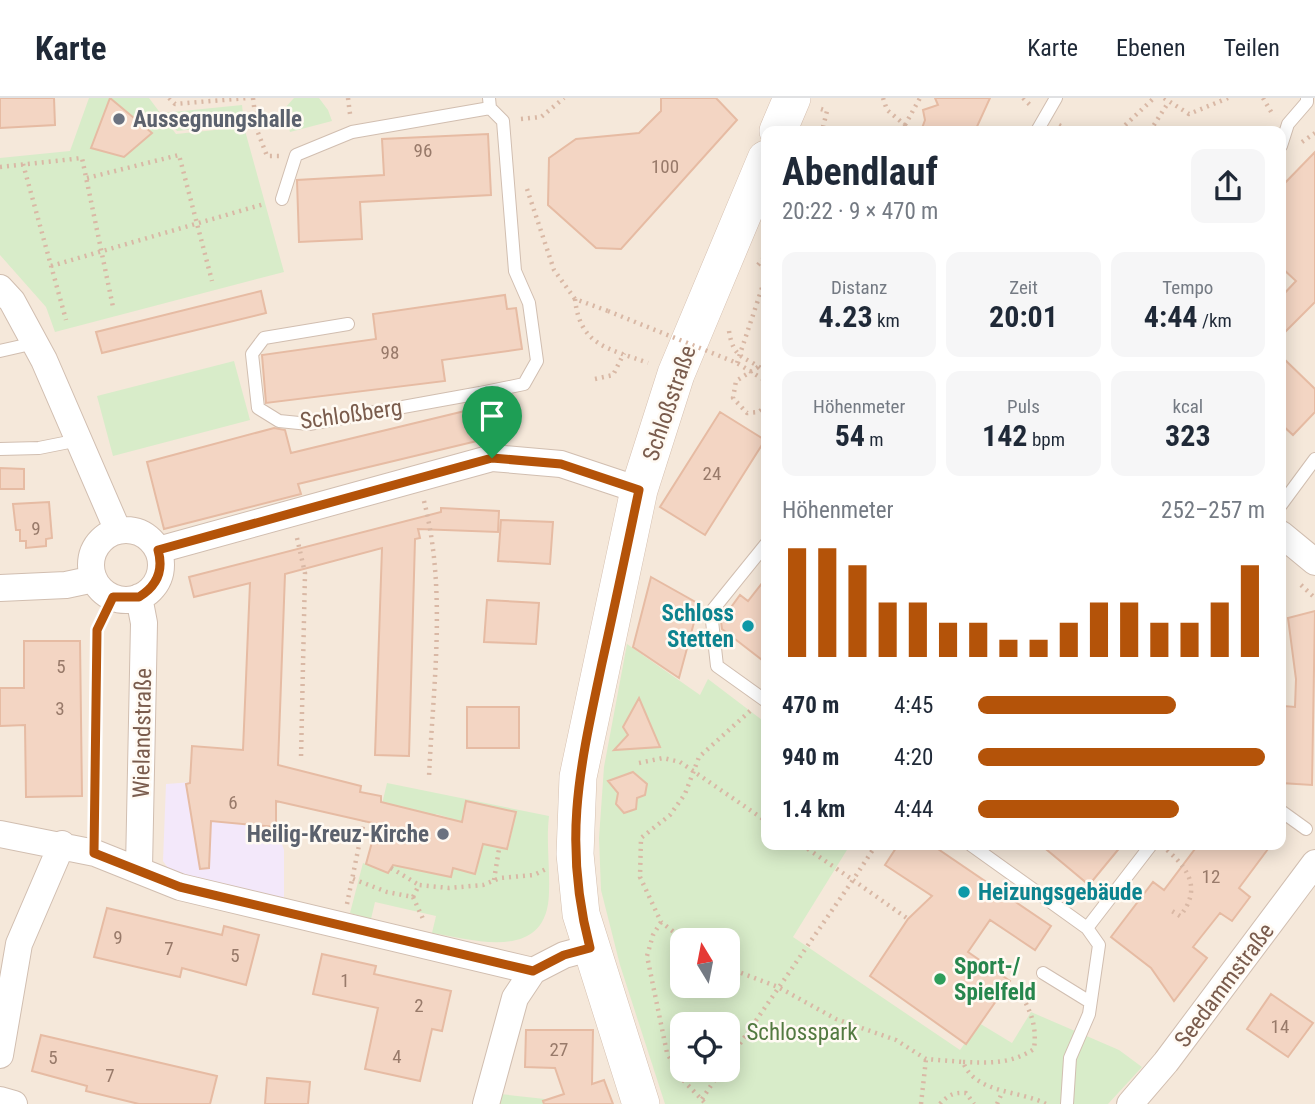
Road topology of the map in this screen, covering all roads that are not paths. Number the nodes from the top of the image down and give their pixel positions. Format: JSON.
{"nodes":[{"id":1,"x":792,"y":98,"type":"edge"},
{"id":2,"x":1056,"y":98,"type":"edge"},
{"id":3,"x":1307,"y":98,"type":"edge"},
{"id":4,"x":489,"y":103,"type":"edge"},
{"id":5,"x":780,"y":126,"type":"edge"},
{"id":6,"x":1040,"y":126,"type":"edge"},
{"id":7,"x":1286,"y":130,"type":"edge"},
{"id":8,"x":761,"y":171,"type":"edge"},
{"id":9,"x":282,"y":199,"type":"road end"},
{"id":10,"x":0,"y":288,"type":"edge"},
{"id":11,"x":348,"y":324,"type":"dead end"},
{"id":12,"x":35,"y":343,"type":"junction"},
{"id":13,"x":0,"y":351,"type":"edge"},
{"id":14,"x":480,"y":393,"type":"junction"},
{"id":15,"x":79,"y":440,"type":"junction"},
{"id":16,"x":0,"y":449,"type":"edge"},
{"id":17,"x":492,"y":458,"type":"junction"},
{"id":18,"x":1315,"y":458,"type":"edge"},
{"id":19,"x":639,"y":490,"type":"junction"},
{"id":20,"x":1286,"y":498,"type":"edge"},
{"id":21,"x":118,"y":531,"type":"junction"},
{"id":22,"x":1286,"y":538,"type":"edge"},
{"id":23,"x":158,"y":550,"type":"junction"},
{"id":24,"x":761,"y":550,"type":"edge"},
{"id":25,"x":1315,"y":562,"type":"edge"},
{"id":26,"x":0,"y":588,"type":"edge"},
{"id":27,"x":103,"y":588,"type":"junction"},
{"id":28,"x":139,"y":597,"type":"junction"},
{"id":29,"x":761,"y":696,"type":"edge"},
{"id":30,"x":1286,"y":815,"type":"edge"},
{"id":31,"x":1306,"y":829,"type":"dead end"},
{"id":32,"x":0,"y":834,"type":"edge"},
{"id":33,"x":62,"y":844,"type":"junction"},
{"id":34,"x":978,"y":850,"type":"edge"},
{"id":35,"x":1146,"y":850,"type":"edge"},
{"id":36,"x":1315,"y":863,"type":"edge"},
{"id":37,"x":139,"y":868,"type":"junction"},
{"id":38,"x":1087,"y":928,"type":"junction"},
{"id":39,"x":590,"y":948,"type":"junction"},
{"id":40,"x":533,"y":971,"type":"junction"},
{"id":41,"x":1043,"y":972,"type":"dead end"},
{"id":42,"x":1090,"y":1002,"type":"junction"},
{"id":43,"x":0,"y":1055,"type":"edge"},
{"id":44,"x":0,"y":1100,"type":"edge"},
{"id":45,"x":14,"y":1104,"type":"edge"},
{"id":46,"x":486,"y":1104,"type":"edge"},
{"id":47,"x":640,"y":1104,"type":"edge"},
{"id":48,"x":1067,"y":1104,"type":"edge"},
{"id":49,"x":1130,"y":1104,"type":"edge"}],
"edges":[{"from":1,"to":5,"type":"main road"},
{"from":2,"to":6,"type":"lane"},
{"from":3,"to":7,"type":"lane"},
{"from":4,"to":9,"type":"lane"},
{"from":4,"to":14,"type":"lane","name":"Schloßberg"},
{"from":8,"to":19,"type":"main road","name":"Schloßstraße"},
{"from":10,"to":12,"type":"street"},
{"from":11,"to":14,"type":"lane","name":"Schloßberg"},
{"from":12,"to":13,"type":"lane"},
{"from":12,"to":15,"type":"street"},
{"from":14,"to":17,"type":"lane"},
{"from":15,"to":16,"type":"lane"},
{"from":15,"to":21,"type":"street"},
{"from":17,"to":19,"type":"street"},
{"from":17,"to":23,"type":"street"},
{"from":18,"to":20,"type":"lane"},
{"from":19,"to":39,"type":"main road","name":"Schloßstraße"},
{"from":21,"to":23,"type":"street"},
{"from":21,"to":27,"type":"street"},
{"from":22,"to":25,"type":"street"},
{"from":23,"to":28,"type":"street"},
{"from":24,"to":29,"type":"lane"},
{"from":26,"to":27,"type":"street"},
{"from":27,"to":28,"type":"street"},
{"from":28,"to":37,"type":"street","name":"Wielandstraße"},
{"from":30,"to":31,"type":"lane"},
{"from":32,"to":33,"type":"street"},
{"from":33,"to":37,"type":"street"},
{"from":33,"to":43,"type":"street"},
{"from":34,"to":38,"type":"lane"},
{"from":35,"to":38,"type":"lane"},
{"from":36,"to":49,"type":"street","name":"Seedammstraße"},
{"from":37,"to":40,"type":"street"},
{"from":38,"to":42,"type":"lane"},
{"from":39,"to":40,"type":"street"},
{"from":39,"to":47,"type":"main road","name":"Schloßstraße"},
{"from":40,"to":46,"type":"street"},
{"from":41,"to":42,"type":"lane"},
{"from":42,"to":48,"type":"lane"},
{"from":44,"to":45,"type":"street"}]}
